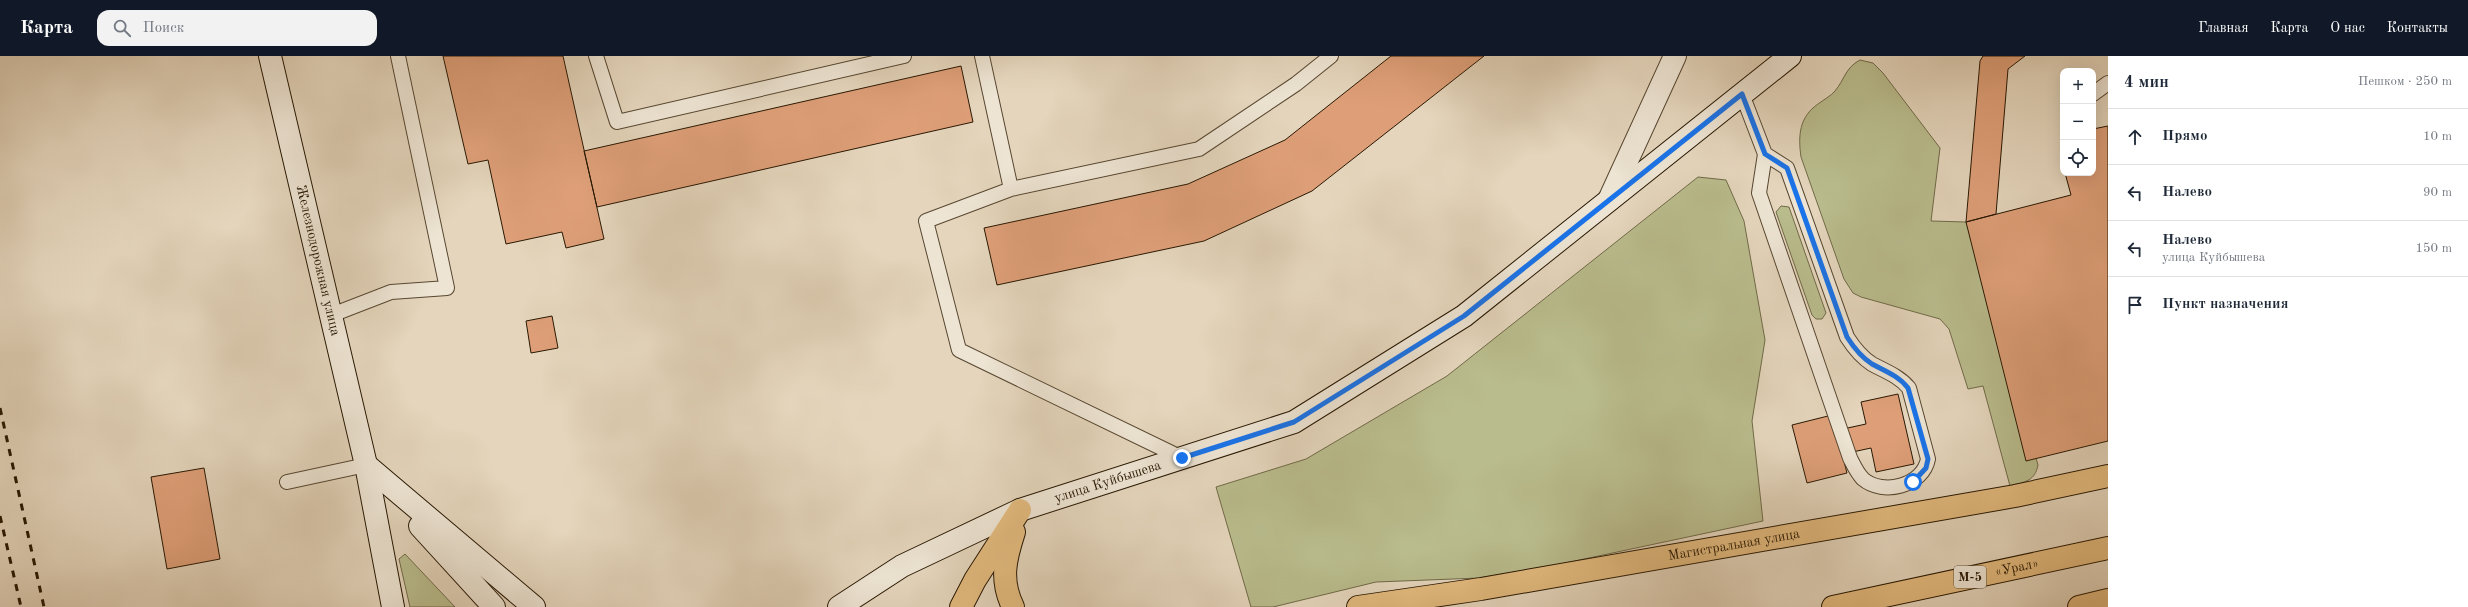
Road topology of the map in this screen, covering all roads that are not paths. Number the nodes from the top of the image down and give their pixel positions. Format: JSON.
{"nodes":[{"id":1,"x":270,"y":56,"type":"edge"},
{"id":2,"x":398,"y":56,"type":"edge"},
{"id":3,"x":596,"y":56,"type":"edge"},
{"id":4,"x":904,"y":56,"type":"edge"},
{"id":5,"x":982,"y":56,"type":"edge"},
{"id":6,"x":1331,"y":56,"type":"edge"},
{"id":7,"x":1675,"y":56,"type":"edge"},
{"id":8,"x":1790,"y":56,"type":"edge"},
{"id":9,"x":2108,"y":83,"type":"edge"},
{"id":10,"x":2096,"y":92,"type":"edge"},
{"id":11,"x":1742,"y":94,"type":"junction"},
{"id":12,"x":1765,"y":154,"type":"junction"},
{"id":13,"x":1011,"y":189,"type":"junction"},
{"id":14,"x":1609,"y":200,"type":"junction"},
{"id":15,"x":329,"y":316,"type":"junction"},
{"id":16,"x":1182,"y":458,"type":"junction"},
{"id":17,"x":366,"y":465,"type":"junction"},
{"id":18,"x":2108,"y":476,"type":"edge"},
{"id":19,"x":287,"y":482,"type":"dead end"},
{"id":20,"x":1020,"y":510,"type":"junction"},
{"id":21,"x":2108,"y":548,"type":"edge"},
{"id":22,"x":2108,"y":600,"type":"edge"},
{"id":23,"x":393,"y":607,"type":"edge"},
{"id":24,"x":494,"y":607,"type":"edge"},
{"id":25,"x":534,"y":607,"type":"edge"},
{"id":26,"x":839,"y":607,"type":"edge"},
{"id":27,"x":961,"y":607,"type":"edge"},
{"id":28,"x":1013,"y":607,"type":"edge"},
{"id":29,"x":1358,"y":607,"type":"edge"},
{"id":30,"x":1832,"y":607,"type":"edge"},
{"id":31,"x":2079,"y":607,"type":"edge"}],
"edges":[{"from":1,"to":15,"type":"main road","name":"Железнодорожная улица"},
{"from":2,"to":15,"type":"lane"},
{"from":3,"to":4,"type":"lane"},
{"from":5,"to":13,"type":"lane"},
{"from":6,"to":13,"type":"lane"},
{"from":7,"to":14,"type":"main road"},
{"from":8,"to":11,"type":"main road","name":"улица Куйбышева"},
{"from":9,"to":10,"type":"lane"},
{"from":11,"to":12,"type":"lane"},
{"from":11,"to":14,"type":"main road","name":"улица Куйбышева"},
{"from":12,"to":12,"type":"lane"},
{"from":13,"to":16,"type":"lane"},
{"from":14,"to":16,"type":"main road","name":"улица Куйбышева"},
{"from":15,"to":17,"type":"main road","name":"Железнодорожная улица"},
{"from":16,"to":20,"type":"main road","name":"улица Куйбышева"},
{"from":17,"to":19,"type":"lane"},
{"from":17,"to":23,"type":"main road","name":"Железнодорожная улица"},
{"from":17,"to":24,"type":"main road"},
{"from":17,"to":25,"type":"main road"},
{"from":18,"to":29,"type":"main road","name":"Магистральная улица"},
{"from":20,"to":26,"type":"main road","name":"улица Куйбышева"},
{"from":20,"to":27,"type":"main road"},
{"from":20,"to":28,"type":"main road"},
{"from":21,"to":30,"type":"main road","name":"«Урал»","number":"М-5"},
{"from":22,"to":31,"type":"main road"}]}
